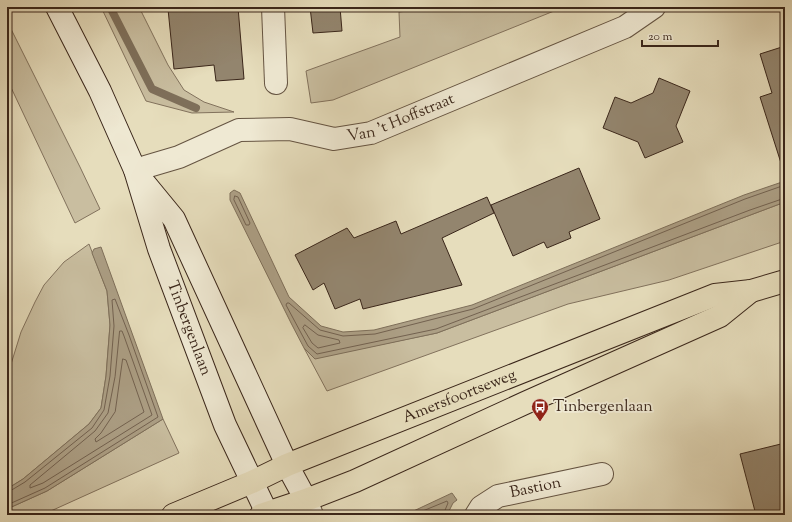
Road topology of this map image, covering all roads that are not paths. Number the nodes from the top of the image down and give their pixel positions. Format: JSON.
{"nodes":[{"id":1,"x":57,"y":7,"type":"edge"},
{"id":2,"x":273,"y":7,"type":"edge"},
{"id":3,"x":654,"y":7,"type":"edge"},
{"id":4,"x":276,"y":83,"type":"dead end"},
{"id":5,"x":135,"y":170,"type":"junction"},
{"id":6,"x":785,"y":281,"type":"edge"},
{"id":7,"x":751,"y":291,"type":"junction"},
{"id":8,"x":287,"y":465,"type":"junction"},
{"id":9,"x":602,"y":474,"type":"dead end"},
{"id":10,"x":252,"y":482,"type":"junction"},
{"id":11,"x":309,"y":508,"type":"edge"},
{"id":12,"x":265,"y":514,"type":"edge"},
{"id":13,"x":173,"y":515,"type":"edge"},
{"id":14,"x":476,"y":515,"type":"edge"}],
"edges":[{"from":1,"to":5,"type":"street","name":"Tinbergenlaan"},
{"from":2,"to":4,"type":"street"},
{"from":3,"to":5,"type":"street","name":"Van 't Hoffstraat"},
{"from":5,"to":8,"type":"street","name":"Tinbergenlaan"},
{"from":5,"to":10,"type":"street","name":"Tinbergenlaan"},
{"from":6,"to":7,"type":"main road","name":"Amersfoortseweg"},
{"from":7,"to":8,"type":"main road","name":"Amersfoortseweg"},
{"from":7,"to":11,"type":"main road","name":"Amersfoortseweg"},
{"from":8,"to":10,"type":"main road","name":"Amersfoortseweg"},
{"from":8,"to":11,"type":"street","name":"Tinbergenlaan"},
{"from":9,"to":14,"type":"street","name":"Bastion"},
{"from":10,"to":12,"type":"street","name":"Tinbergenlaan"},
{"from":10,"to":13,"type":"main road","name":"Amersfoortseweg"},
{"from":11,"to":12,"type":"main road","name":"Amersfoortseweg"}]}
